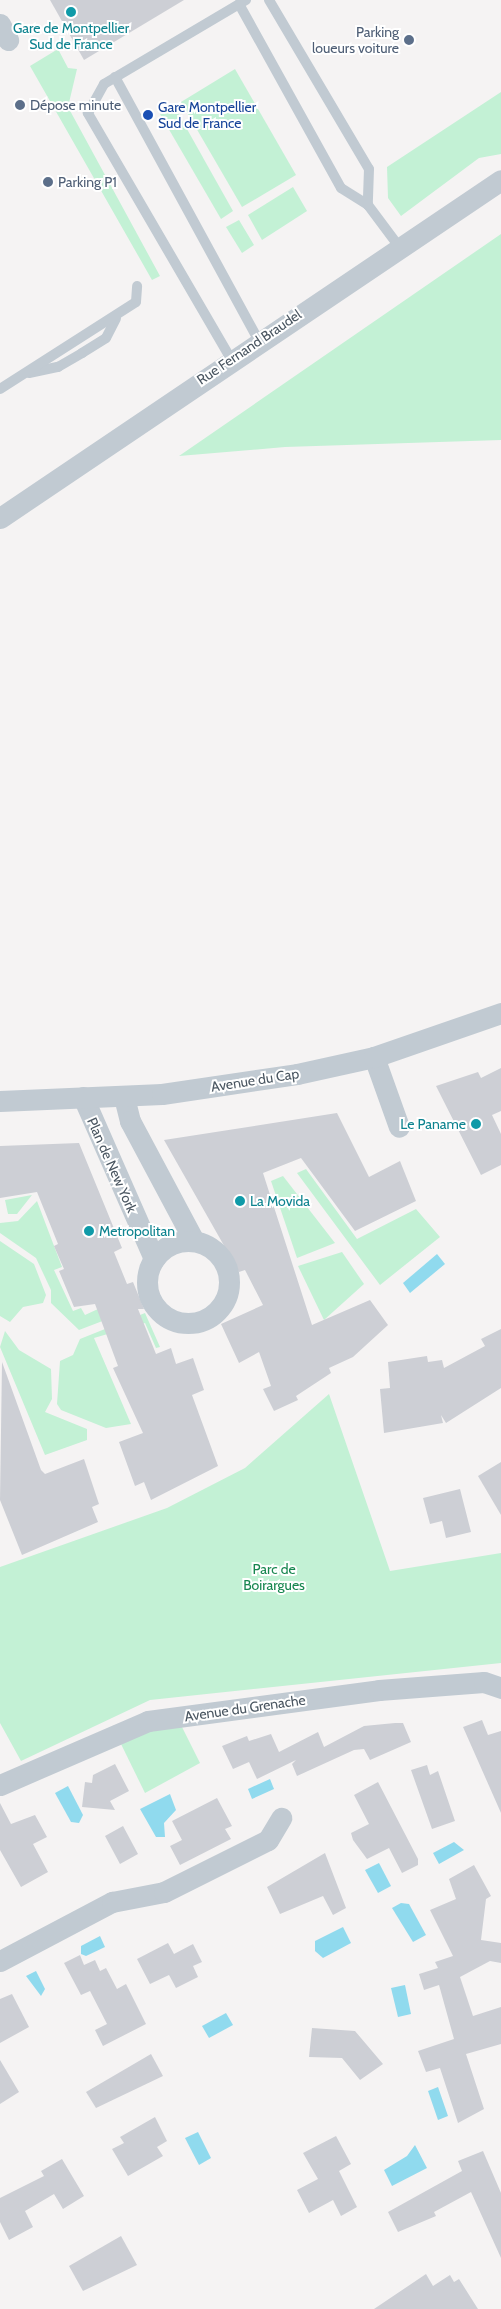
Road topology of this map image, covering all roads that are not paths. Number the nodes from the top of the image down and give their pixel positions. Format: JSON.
{"nodes":[{"id":1,"x":269,"y":0,"type":"edge"},
{"id":2,"x":243,"y":2,"type":"edge"},
{"id":3,"x":115,"y":77,"type":"junction"},
{"id":4,"x":501,"y":180,"type":"edge"},
{"id":5,"x":368,"y":205,"type":"junction"},
{"id":6,"x":400,"y":248,"type":"junction"},
{"id":7,"x":137,"y":286,"type":"dead end"},
{"id":8,"x":259,"y":341,"type":"junction"},
{"id":9,"x":231,"y":359,"type":"junction"},
{"id":10,"x":0,"y":389,"type":"edge"},
{"id":11,"x":0,"y":518,"type":"edge"},
{"id":12,"x":501,"y":1013,"type":"edge"},
{"id":13,"x":374,"y":1057,"type":"junction"},
{"id":14,"x":83,"y":1097,"type":"junction"},
{"id":15,"x":124,"y":1097,"type":"junction"},
{"id":16,"x":0,"y":1101,"type":"edge"},
{"id":17,"x":399,"y":1127,"type":"dead end"},
{"id":18,"x":194,"y":1241,"type":"junction"},
{"id":19,"x":154,"y":1259,"type":"junction"},
{"id":20,"x":501,"y":1688,"type":"edge"},
{"id":21,"x":0,"y":1785,"type":"edge"},
{"id":22,"x":281,"y":1818,"type":"dead end"},
{"id":23,"x":0,"y":1961,"type":"edge"}],
"edges":[{"from":1,"to":5,"type":"lane"},
{"from":2,"to":3,"type":"lane"},
{"from":2,"to":5,"type":"lane"},
{"from":3,"to":8,"type":"lane"},
{"from":3,"to":9,"type":"lane"},
{"from":4,"to":6,"type":"street","name":"Rue Fernand Braudel"},
{"from":5,"to":6,"type":"lane"},
{"from":6,"to":8,"type":"street","name":"Rue Fernand Braudel"},
{"from":7,"to":10,"type":"lane"},
{"from":8,"to":9,"type":"street","name":"Rue Fernand Braudel"},
{"from":9,"to":11,"type":"street","name":"Rue Fernand Braudel"},
{"from":12,"to":13,"type":"street","name":"Avenue du Cap"},
{"from":13,"to":15,"type":"street","name":"Avenue du Cap"},
{"from":13,"to":17,"type":"street"},
{"from":14,"to":15,"type":"street","name":"Avenue du Cap"},
{"from":14,"to":16,"type":"street","name":"Avenue du Cap"},
{"from":14,"to":19,"type":"street","name":"Plan de New York"},
{"from":15,"to":18,"type":"street"},
{"from":18,"to":19,"type":"street"},
{"from":18,"to":19,"type":"street"},
{"from":20,"to":21,"type":"street","name":"Avenue du Grenache"},
{"from":22,"to":23,"type":"street"}]}
